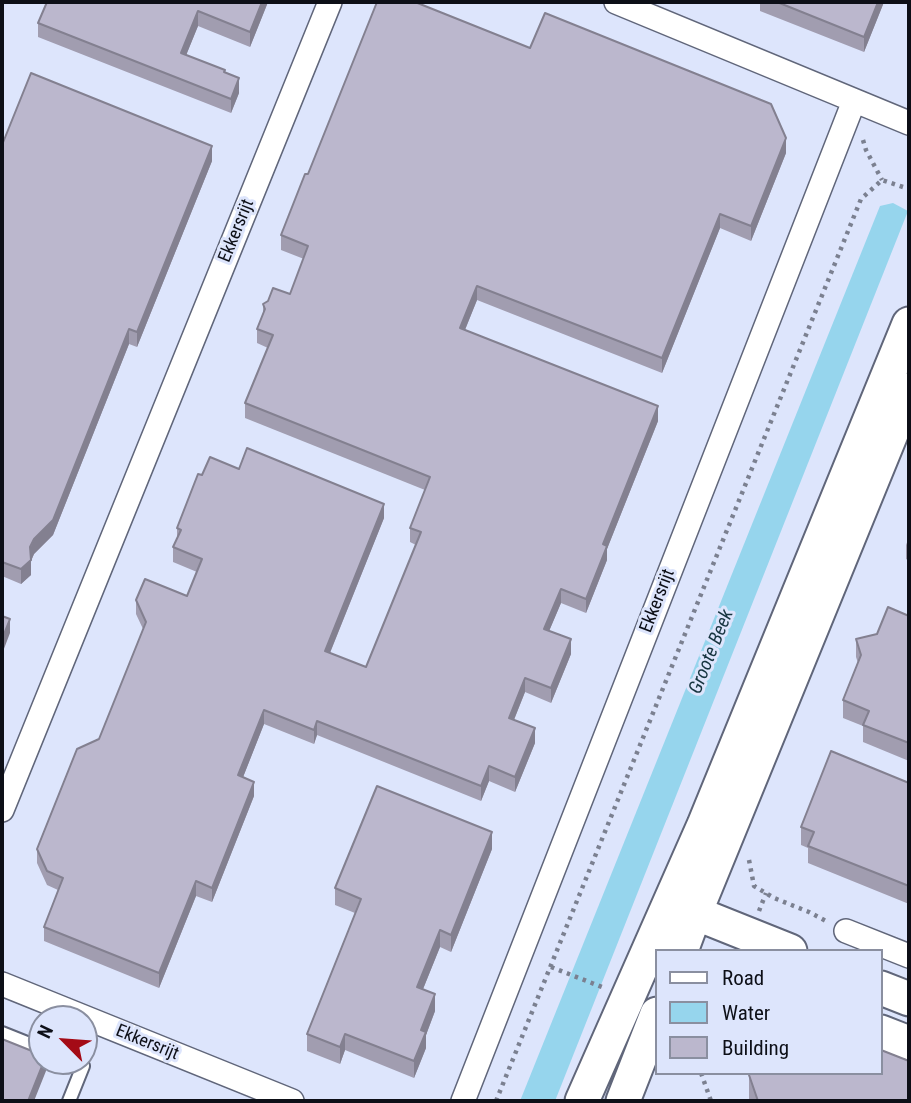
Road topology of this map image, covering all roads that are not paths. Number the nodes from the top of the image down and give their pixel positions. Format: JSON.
{"nodes":[{"id":1,"x":330,"y":2,"type":"edge"},
{"id":2,"x":616,"y":2,"type":"edge"},
{"id":3,"x":854,"y":101,"type":"junction"},
{"id":4,"x":909,"y":123,"type":"edge"},
{"id":5,"x":909,"y":324,"type":"edge"},
{"id":6,"x":909,"y":390,"type":"edge"},
{"id":7,"x":2,"y":810,"type":"edge"},
{"id":8,"x":695,"y":913,"type":"junction"},
{"id":9,"x":663,"y":919,"type":"junction"},
{"id":10,"x":846,"y":931,"type":"road end"},
{"id":11,"x":679,"y":949,"type":"edge"},
{"id":12,"x":681,"y":949,"type":"edge"},
{"id":13,"x":785,"y":949,"type":"edge"},
{"id":14,"x":909,"y":956,"type":"edge"},
{"id":15,"x":2,"y":984,"type":"edge"},
{"id":16,"x":883,"y":989,"type":"edge"},
{"id":17,"x":909,"y":999,"type":"edge"},
{"id":18,"x":656,"y":1016,"type":"edge"},
{"id":19,"x":2,"y":1033,"type":"edge"},
{"id":20,"x":883,"y":1033,"type":"edge"},
{"id":21,"x":28,"y":1043,"type":"edge"},
{"id":22,"x":909,"y":1043,"type":"edge"},
{"id":23,"x":79,"y":1075,"type":"edge"},
{"id":24,"x":69,"y":1101,"type":"edge"},
{"id":25,"x":292,"y":1101,"type":"edge"},
{"id":26,"x":463,"y":1101,"type":"edge"},
{"id":27,"x":582,"y":1101,"type":"edge"},
{"id":28,"x":622,"y":1101,"type":"edge"}],
"edges":[{"from":1,"to":7,"type":"street","name":"Ekkersrijt"},
{"from":2,"to":3,"type":"street"},
{"from":3,"to":4,"type":"street"},
{"from":3,"to":26,"type":"street","name":"Ekkersrijt"},
{"from":5,"to":9,"type":"main road"},
{"from":6,"to":8,"type":"main road"},
{"from":8,"to":9,"type":"main road"},
{"from":8,"to":12,"type":"main road"},
{"from":8,"to":13,"type":"main road"},
{"from":9,"to":11,"type":"main road"},
{"from":9,"to":27,"type":"main road"},
{"from":10,"to":14,"type":"street"},
{"from":15,"to":25,"type":"street","name":"Ekkersrijt"},
{"from":16,"to":17,"type":"main road"},
{"from":18,"to":28,"type":"main road"},
{"from":19,"to":21,"type":"lane"},
{"from":20,"to":22,"type":"main road"},
{"from":23,"to":24,"type":"lane"}]}
